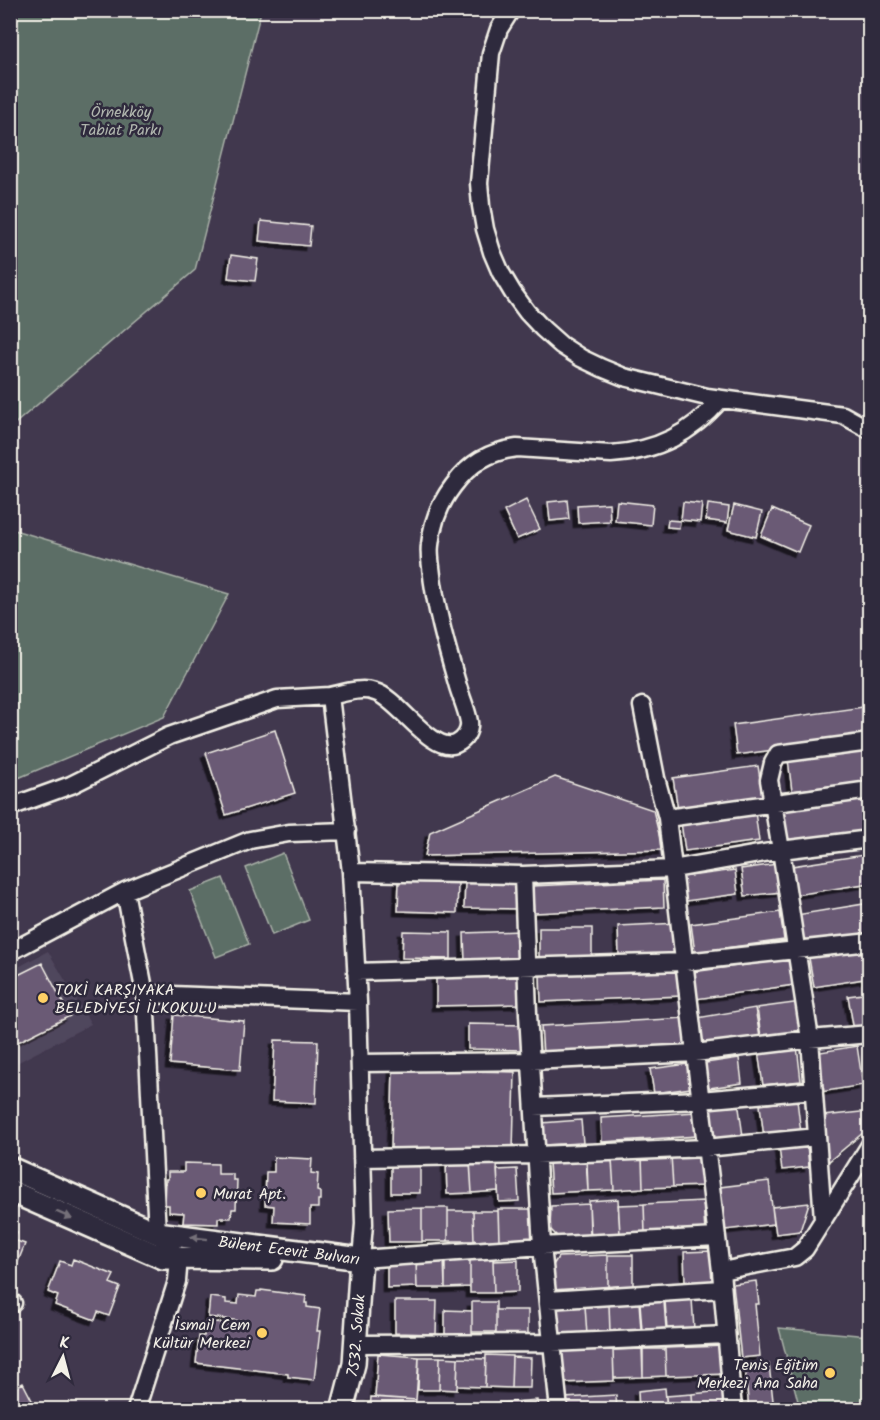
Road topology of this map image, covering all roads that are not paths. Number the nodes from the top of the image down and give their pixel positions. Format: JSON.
{"nodes":[{"id":1,"x":511,"y":10,"type":"edge"},
{"id":2,"x":721,"y":399,"type":"junction"},
{"id":3,"x":870,"y":430,"type":"edge"},
{"id":4,"x":330,"y":696,"type":"junction"},
{"id":5,"x":642,"y":706,"type":"dead end"},
{"id":6,"x":870,"y":742,"type":"edge"},
{"id":7,"x":870,"y":790,"type":"edge"},
{"id":8,"x":773,"y":803,"type":"junction"},
{"id":9,"x":10,"y":807,"type":"edge"},
{"id":10,"x":667,"y":818,"type":"junction"},
{"id":11,"x":347,"y":831,"type":"junction"},
{"id":12,"x":870,"y":839,"type":"edge"},
{"id":13,"x":781,"y":850,"type":"junction"},
{"id":14,"x":673,"y":869,"type":"junction"},
{"id":15,"x":351,"y":872,"type":"junction"},
{"id":16,"x":523,"y":875,"type":"junction"},
{"id":17,"x":125,"y":891,"type":"junction"},
{"id":18,"x":870,"y":942,"type":"edge"},
{"id":19,"x":795,"y":950,"type":"junction"},
{"id":20,"x":10,"y":952,"type":"edge"},
{"id":21,"x":685,"y":962,"type":"junction"},
{"id":22,"x":526,"y":967,"type":"junction"},
{"id":23,"x":356,"y":972,"type":"junction"},
{"id":24,"x":145,"y":993,"type":"junction"},
{"id":25,"x":358,"y":1002,"type":"junction"},
{"id":26,"x":870,"y":1034,"type":"edge"},
{"id":27,"x":810,"y":1039,"type":"junction"},
{"id":28,"x":695,"y":1053,"type":"junction"},
{"id":29,"x":531,"y":1061,"type":"junction"},
{"id":30,"x":360,"y":1064,"type":"junction"},
{"id":31,"x":814,"y":1090,"type":"junction"},
{"id":32,"x":700,"y":1100,"type":"junction"},
{"id":33,"x":534,"y":1107,"type":"junction"},
{"id":34,"x":817,"y":1137,"type":"junction"},
{"id":35,"x":870,"y":1145,"type":"edge"},
{"id":36,"x":706,"y":1148,"type":"junction"},
{"id":37,"x":537,"y":1155,"type":"junction"},
{"id":38,"x":362,"y":1158,"type":"junction"},
{"id":39,"x":10,"y":1168,"type":"edge"},
{"id":40,"x":10,"y":1191,"type":"edge"},
{"id":41,"x":823,"y":1220,"type":"junction"},
{"id":42,"x":157,"y":1233,"type":"junction"},
{"id":43,"x":717,"y":1237,"type":"junction"},
{"id":44,"x":542,"y":1246,"type":"junction"},
{"id":45,"x":179,"y":1258,"type":"junction"},
{"id":46,"x":362,"y":1259,"type":"junction"},
{"id":47,"x":721,"y":1271,"type":"junction"},
{"id":48,"x":723,"y":1289,"type":"junction"},
{"id":49,"x":548,"y":1300,"type":"junction"},
{"id":50,"x":726,"y":1335,"type":"junction"},
{"id":51,"x":552,"y":1343,"type":"junction"},
{"id":52,"x":356,"y":1344,"type":"junction"},
{"id":53,"x":136,"y":1410,"type":"edge"},
{"id":54,"x":342,"y":1410,"type":"edge"},
{"id":55,"x":559,"y":1410,"type":"edge"},
{"id":56,"x":733,"y":1410,"type":"edge"}],
"edges":[{"from":1,"to":2,"type":"street"},
{"from":2,"to":3,"type":"street"},
{"from":2,"to":4,"type":"street"},
{"from":4,"to":9,"type":"street"},
{"from":4,"to":11,"type":"street"},
{"from":5,"to":10,"type":"street"},
{"from":6,"to":8,"type":"street"},
{"from":7,"to":8,"type":"street"},
{"from":8,"to":10,"type":"street"},
{"from":8,"to":13,"type":"street"},
{"from":10,"to":14,"type":"street"},
{"from":11,"to":15,"type":"street"},
{"from":11,"to":17,"type":"street"},
{"from":12,"to":13,"type":"street"},
{"from":13,"to":14,"type":"street"},
{"from":13,"to":19,"type":"street"},
{"from":14,"to":16,"type":"street"},
{"from":14,"to":21,"type":"street"},
{"from":15,"to":16,"type":"street"},
{"from":15,"to":23,"type":"street"},
{"from":16,"to":22,"type":"street"},
{"from":17,"to":20,"type":"street"},
{"from":17,"to":24,"type":"street"},
{"from":18,"to":19,"type":"street"},
{"from":19,"to":21,"type":"street"},
{"from":19,"to":27,"type":"street"},
{"from":21,"to":22,"type":"street"},
{"from":21,"to":28,"type":"street"},
{"from":22,"to":23,"type":"street"},
{"from":22,"to":29,"type":"street"},
{"from":23,"to":25,"type":"street"},
{"from":24,"to":25,"type":"street"},
{"from":24,"to":42,"type":"street"},
{"from":25,"to":30,"type":"street"},
{"from":26,"to":27,"type":"street"},
{"from":27,"to":28,"type":"street"},
{"from":27,"to":31,"type":"street"},
{"from":28,"to":29,"type":"street"},
{"from":28,"to":32,"type":"street"},
{"from":29,"to":30,"type":"street"},
{"from":29,"to":33,"type":"street"},
{"from":30,"to":38,"type":"street"},
{"from":31,"to":32,"type":"street"},
{"from":31,"to":34,"type":"street"},
{"from":32,"to":33,"type":"street"},
{"from":32,"to":36,"type":"street"},
{"from":33,"to":37,"type":"street"},
{"from":34,"to":36,"type":"street"},
{"from":34,"to":41,"type":"street"},
{"from":35,"to":41,"type":"street"},
{"from":36,"to":37,"type":"street"},
{"from":36,"to":43,"type":"street"},
{"from":37,"to":38,"type":"street"},
{"from":37,"to":44,"type":"street"},
{"from":38,"to":46,"type":"street"},
{"from":39,"to":42,"type":"street","name":"Bülent Ecevit Bulvarı"},
{"from":40,"to":45,"type":"street","name":"Bülent Ecevit Bulvarı","one_way":true},
{"from":41,"to":47,"type":"street"},
{"from":42,"to":45,"type":"street"},
{"from":46,"to":42,"type":"street","name":"Bülent Ecevit Bulvarı","one_way":true},
{"from":43,"to":44,"type":"street"},
{"from":43,"to":47,"type":"street"},
{"from":44,"to":46,"type":"street"},
{"from":44,"to":49,"type":"street"},
{"from":45,"to":46,"type":"street","name":"Bülent Ecevit Bulvarı"},
{"from":45,"to":53,"type":"street"},
{"from":46,"to":52,"type":"street","name":"7532. Sokak"},
{"from":47,"to":48,"type":"street"},
{"from":48,"to":49,"type":"street"},
{"from":48,"to":50,"type":"street"},
{"from":49,"to":51,"type":"street"},
{"from":50,"to":51,"type":"street"},
{"from":50,"to":56,"type":"street"},
{"from":51,"to":52,"type":"street"},
{"from":51,"to":55,"type":"street"},
{"from":52,"to":54,"type":"street","name":"7532. Sokak"}]}
